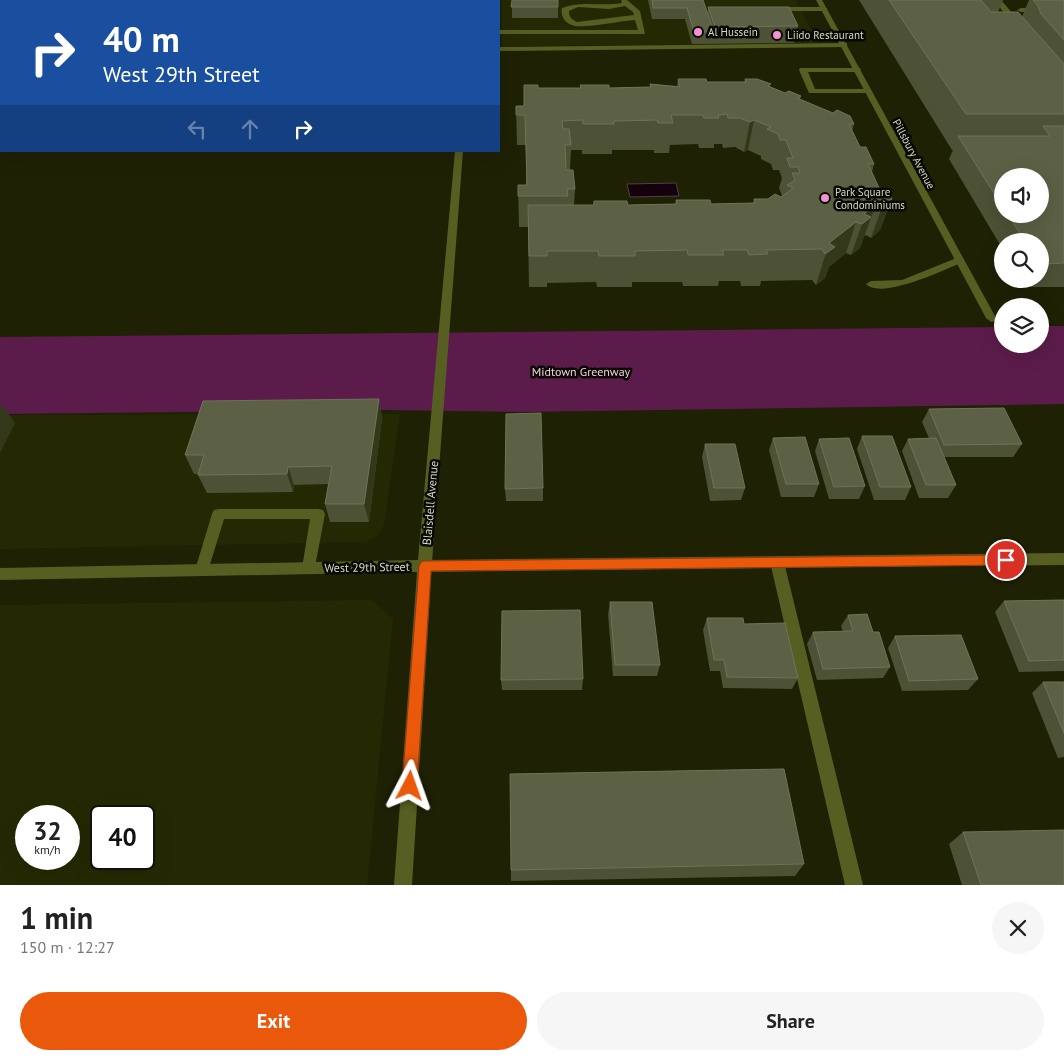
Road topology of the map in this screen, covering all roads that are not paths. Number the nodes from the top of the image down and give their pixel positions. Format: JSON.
{"nodes":[{"id":1,"x":819,"y":0,"type":"edge"},
{"id":2,"x":997,"y":0,"type":"edge"},
{"id":3,"x":1054,"y":0,"type":"edge"},
{"id":4,"x":625,"y":2,"type":"edge"},
{"id":5,"x":824,"y":9,"type":"junction"},
{"id":6,"x":765,"y":10,"type":"edge"},
{"id":7,"x":1021,"y":10,"type":"dead end"},
{"id":8,"x":638,"y":17,"type":"junction"},
{"id":9,"x":1021,"y":29,"type":"edge"},
{"id":10,"x":500,"y":32,"type":"edge"},
{"id":11,"x":844,"y":45,"type":"junction"},
{"id":12,"x":500,"y":49,"type":"edge"},
{"id":13,"x":857,"y":70,"type":"junction"},
{"id":14,"x":868,"y":91,"type":"junction"},
{"id":15,"x":459,"y":152,"type":"edge"},
{"id":16,"x":959,"y":260,"type":"junction"},
{"id":17,"x":870,"y":284,"type":"dead end"},
{"id":18,"x":990,"y":318,"type":"dead end"},
{"id":19,"x":1064,"y":560,"type":"edge"},
{"id":20,"x":776,"y":562,"type":"junction"},
{"id":21,"x":425,"y":566,"type":"junction"},
{"id":22,"x":309,"y":568,"type":"junction"},
{"id":23,"x":202,"y":570,"type":"junction"},
{"id":24,"x":0,"y":574,"type":"edge"},
{"id":25,"x":403,"y":885,"type":"edge"},
{"id":26,"x":854,"y":885,"type":"edge"}],
"edges":[{"from":1,"to":5,"type":"street","name":"Pillsbury Avenue"},
{"from":2,"to":9,"type":"street"},
{"from":3,"to":7,"type":"street"},
{"from":4,"to":8,"type":"street"},
{"from":4,"to":8,"type":"street"},
{"from":5,"to":6,"type":"street"},
{"from":5,"to":11,"type":"street","name":"Pillsbury Avenue"},
{"from":8,"to":10,"type":"street"},
{"from":11,"to":12,"type":"street"},
{"from":11,"to":13,"type":"street","name":"Pillsbury Avenue"},
{"from":13,"to":14,"type":"street","name":"Pillsbury Avenue"},
{"from":13,"to":14,"type":"street"},
{"from":14,"to":16,"type":"street","name":"Pillsbury Avenue"},
{"from":15,"to":21,"type":"street","name":"Blaisdell Avenue"},
{"from":16,"to":17,"type":"street"},
{"from":16,"to":18,"type":"street","name":"Pillsbury Avenue"},
{"from":19,"to":20,"type":"street","name":"West 29th Street"},
{"from":20,"to":21,"type":"street","name":"West 29th Street"},
{"from":20,"to":26,"type":"street"},
{"from":21,"to":22,"type":"street","name":"West 29th Street"},
{"from":21,"to":25,"type":"street","name":"Blaisdell Avenue"},
{"from":22,"to":23,"type":"street","name":"West 29th Street"},
{"from":22,"to":23,"type":"street"},
{"from":23,"to":24,"type":"street","name":"West 29th Street"}]}
